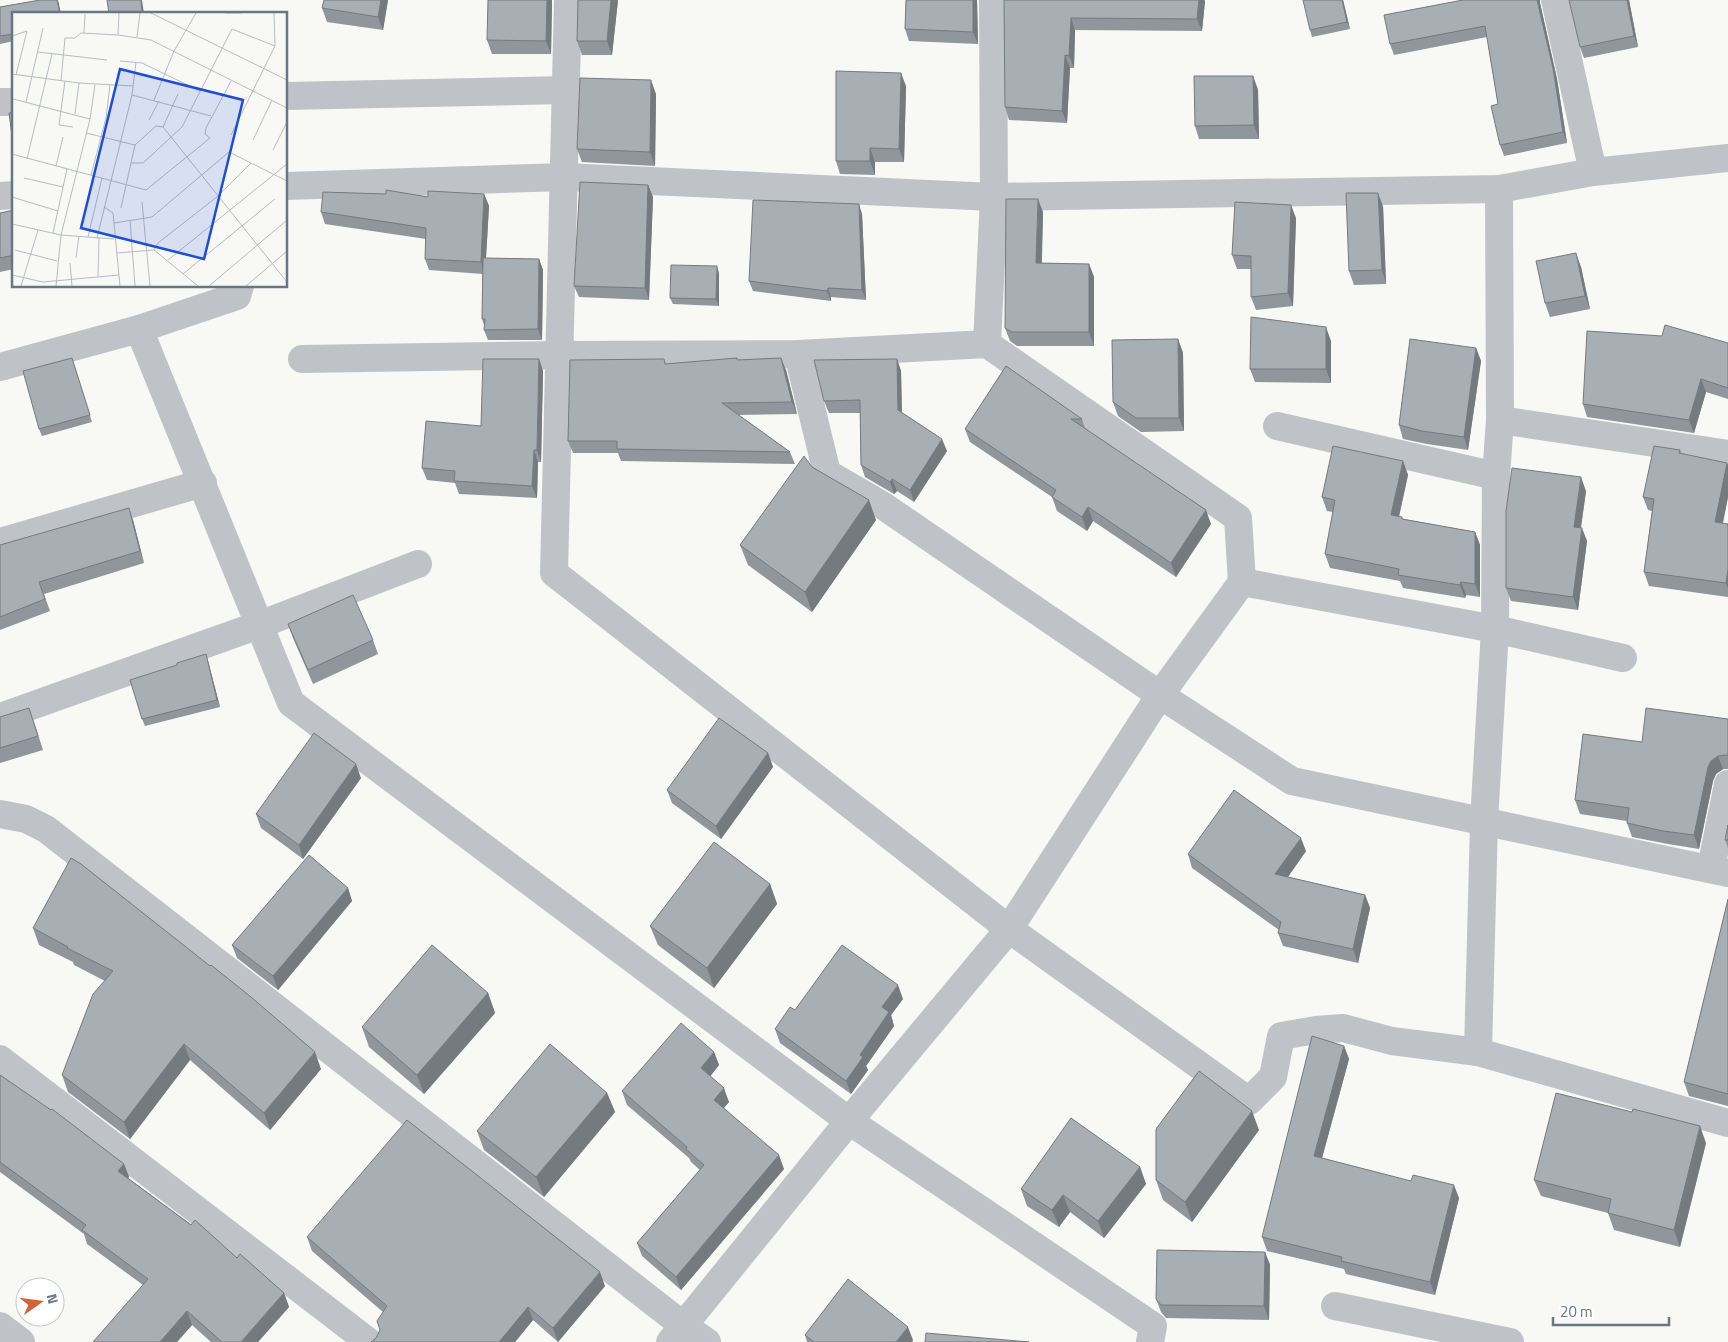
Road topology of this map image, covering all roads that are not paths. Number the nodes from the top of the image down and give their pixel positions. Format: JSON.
{"nodes":[{"id":1,"x":568,"y":0,"type":"edge"},
{"id":2,"x":993,"y":0,"type":"edge"},
{"id":3,"x":1554,"y":0,"type":"edge"},
{"id":4,"x":566,"y":90,"type":"junction"},
{"id":5,"x":288,"y":96,"type":"edge"},
{"id":6,"x":1728,"y":158,"type":"edge"},
{"id":7,"x":1593,"y":172,"type":"junction"},
{"id":8,"x":564,"y":177,"type":"junction"},
{"id":9,"x":288,"y":186,"type":"edge"},
{"id":10,"x":1499,"y":189,"type":"junction"},
{"id":11,"x":994,"y":197,"type":"junction"},
{"id":12,"x":239,"y":288,"type":"edge"},
{"id":13,"x":140,"y":329,"type":"junction"},
{"id":14,"x":987,"y":344,"type":"junction"},
{"id":15,"x":798,"y":354,"type":"junction"},
{"id":16,"x":558,"y":355,"type":"junction"},
{"id":17,"x":302,"y":359,"type":"dead end"},
{"id":18,"x":0,"y":367,"type":"edge"},
{"id":19,"x":1500,"y":420,"type":"junction"},
{"id":20,"x":1277,"y":426,"type":"dead end"},
{"id":21,"x":1728,"y":454,"type":"edge"},
{"id":22,"x":1496,"y":476,"type":"junction"},
{"id":23,"x":203,"y":483,"type":"junction"},
{"id":24,"x":0,"y":542,"type":"edge"},
{"id":25,"x":418,"y":564,"type":"dead end"},
{"id":26,"x":1242,"y":582,"type":"junction"},
{"id":27,"x":259,"y":625,"type":"junction"},
{"id":28,"x":1494,"y":629,"type":"junction"},
{"id":29,"x":1623,"y":658,"type":"dead end"},
{"id":30,"x":1160,"y":695,"type":"junction"},
{"id":31,"x":0,"y":717,"type":"edge"},
{"id":32,"x":1728,"y":784,"type":"edge"},
{"id":33,"x":0,"y":814,"type":"edge"},
{"id":34,"x":1484,"y":822,"type":"junction"},
{"id":35,"x":1719,"y":871,"type":"edge"},
{"id":36,"x":1009,"y":929,"type":"junction"},
{"id":37,"x":1478,"y":1052,"type":"junction"},
{"id":38,"x":0,"y":1059,"type":"edge"},
{"id":39,"x":849,"y":1121,"type":"junction"},
{"id":40,"x":1728,"y":1123,"type":"edge"},
{"id":41,"x":1334,"y":1306,"type":"dead end"},
{"id":42,"x":0,"y":1326,"type":"edge"},
{"id":43,"x":677,"y":1334,"type":"edge"},
{"id":44,"x":21,"y":1342,"type":"edge"},
{"id":45,"x":369,"y":1342,"type":"edge"},
{"id":46,"x":707,"y":1342,"type":"edge"},
{"id":47,"x":1150,"y":1342,"type":"edge"},
{"id":48,"x":1510,"y":1342,"type":"edge"}],
"edges":[{"from":1,"to":4,"type":"street"},
{"from":2,"to":11,"type":"street"},
{"from":3,"to":7,"type":"street"},
{"from":4,"to":5,"type":"street"},
{"from":4,"to":8,"type":"street"},
{"from":6,"to":7,"type":"street"},
{"from":7,"to":10,"type":"street"},
{"from":8,"to":9,"type":"street"},
{"from":8,"to":11,"type":"street"},
{"from":8,"to":16,"type":"street"},
{"from":10,"to":11,"type":"street"},
{"from":10,"to":19,"type":"street"},
{"from":11,"to":14,"type":"street"},
{"from":12,"to":13,"type":"street"},
{"from":13,"to":18,"type":"street"},
{"from":13,"to":23,"type":"street"},
{"from":14,"to":15,"type":"street"},
{"from":14,"to":26,"type":"street"},
{"from":15,"to":16,"type":"street"},
{"from":15,"to":30,"type":"street"},
{"from":16,"to":17,"type":"street"},
{"from":16,"to":36,"type":"street"},
{"from":19,"to":21,"type":"street"},
{"from":19,"to":22,"type":"street"},
{"from":20,"to":22,"type":"street"},
{"from":22,"to":28,"type":"street"},
{"from":23,"to":24,"type":"street"},
{"from":23,"to":27,"type":"street"},
{"from":25,"to":27,"type":"street"},
{"from":26,"to":28,"type":"street"},
{"from":26,"to":30,"type":"street"},
{"from":27,"to":31,"type":"street"},
{"from":27,"to":39,"type":"street"},
{"from":28,"to":29,"type":"street"},
{"from":28,"to":34,"type":"street"},
{"from":30,"to":34,"type":"street"},
{"from":30,"to":36,"type":"street"},
{"from":32,"to":35,"type":"street"},
{"from":33,"to":43,"type":"street"},
{"from":34,"to":35,"type":"street"},
{"from":34,"to":37,"type":"street"},
{"from":36,"to":37,"type":"street"},
{"from":36,"to":39,"type":"street"},
{"from":37,"to":40,"type":"street"},
{"from":38,"to":45,"type":"street"},
{"from":39,"to":43,"type":"street"},
{"from":39,"to":47,"type":"street"},
{"from":41,"to":48,"type":"street"},
{"from":42,"to":44,"type":"street"},
{"from":43,"to":46,"type":"street"}]}
